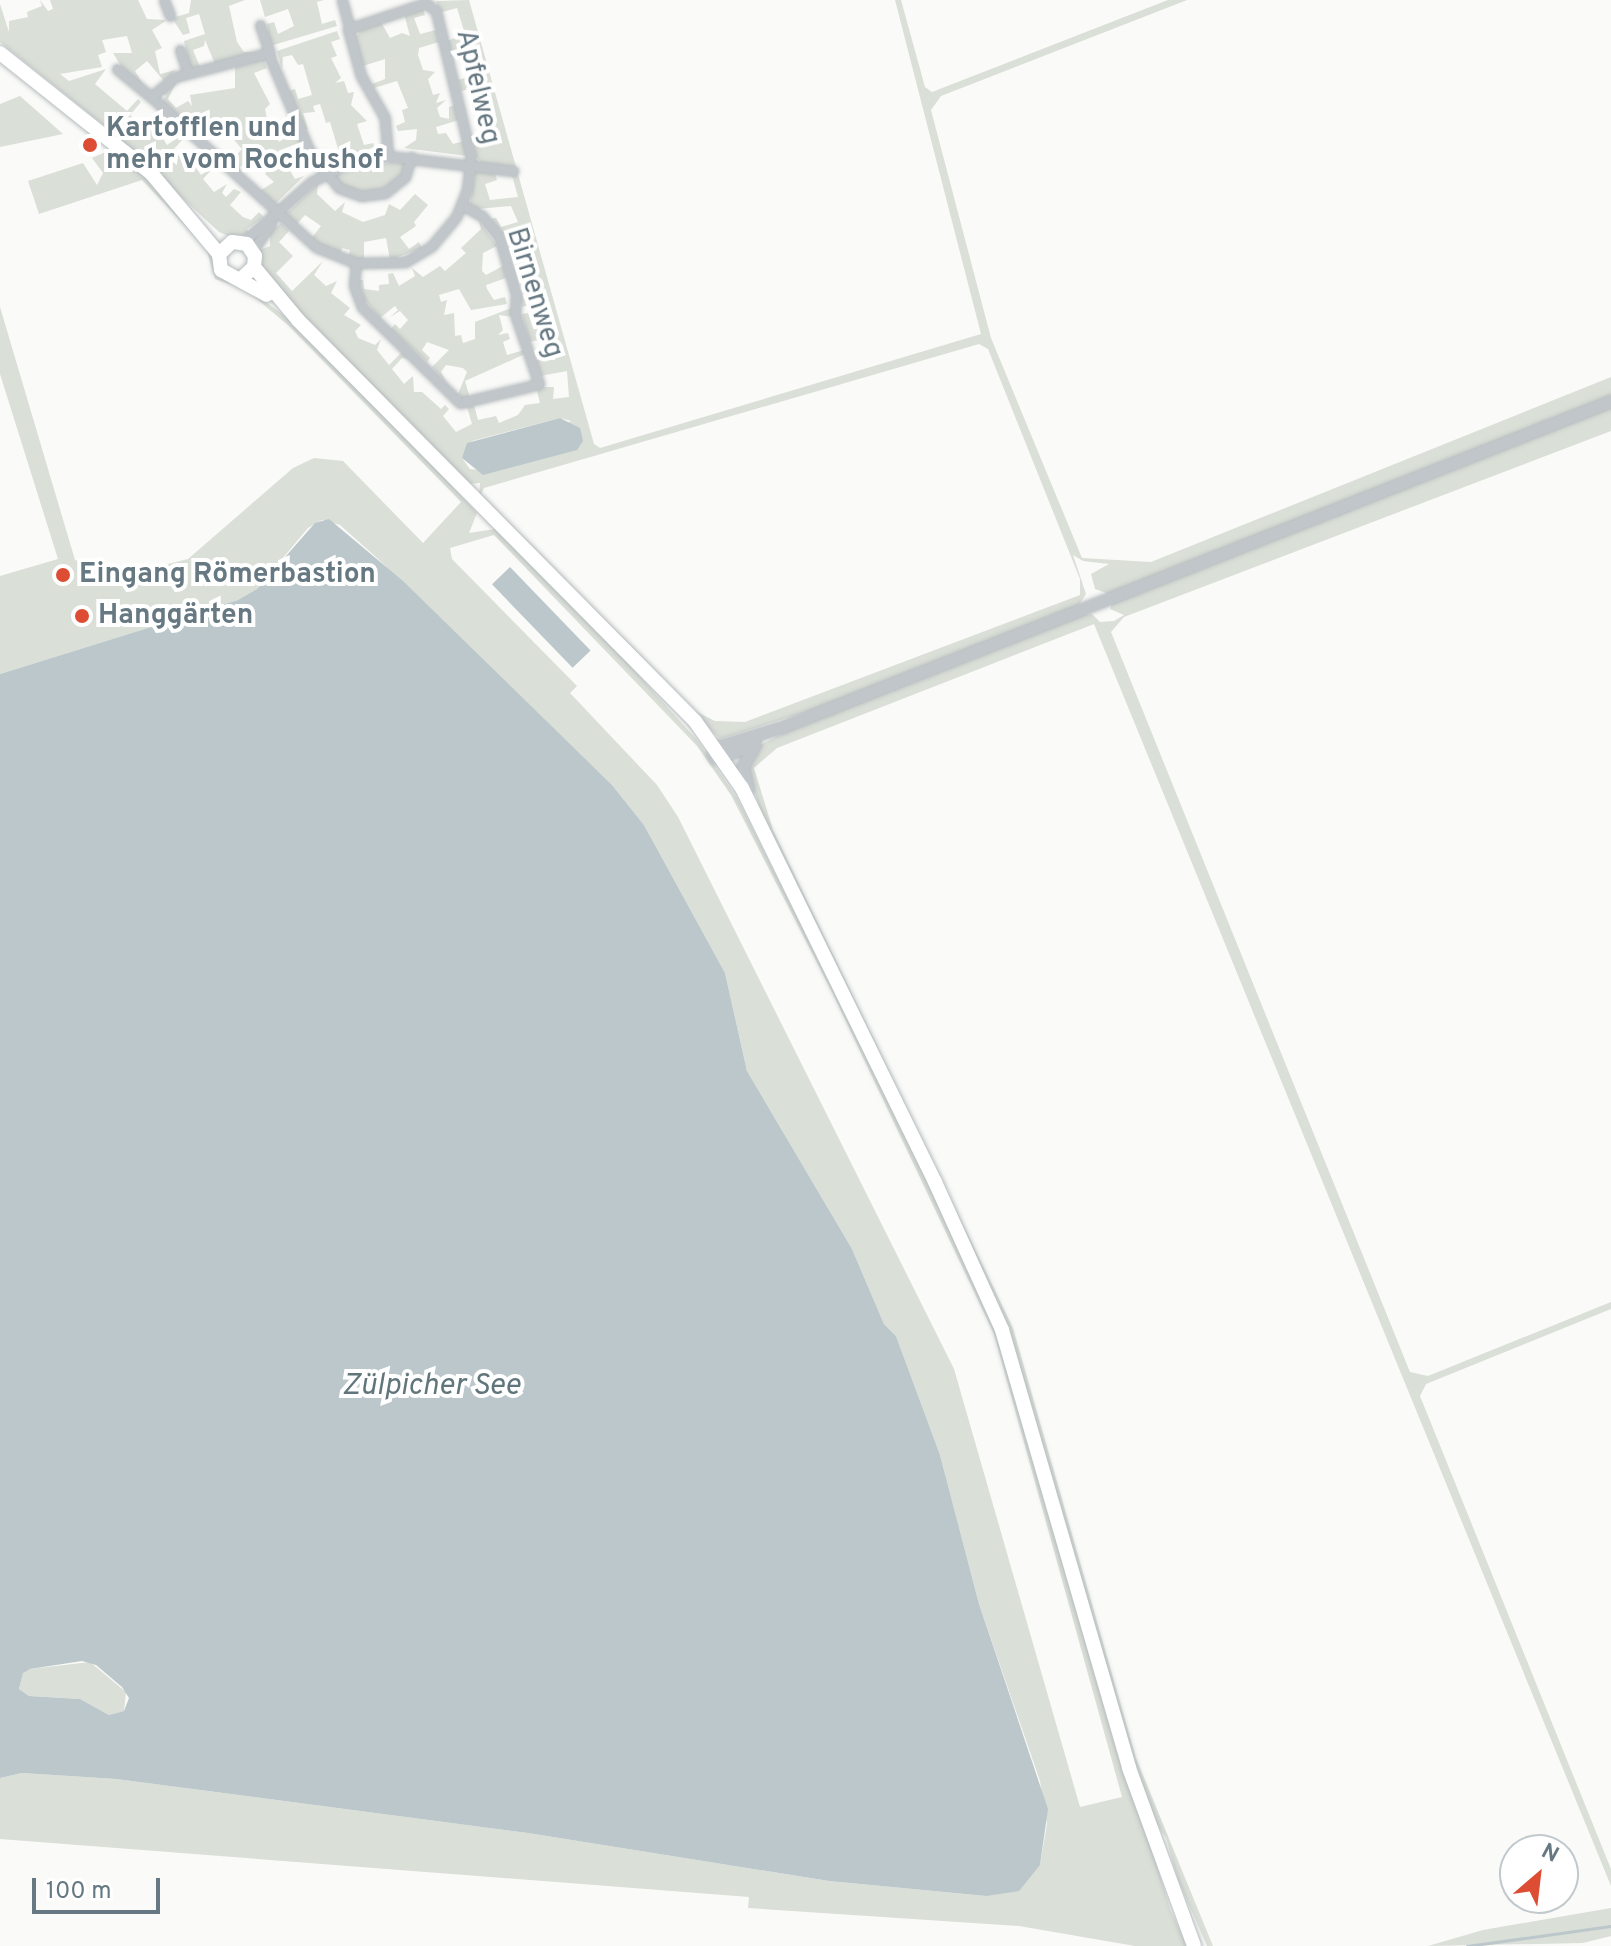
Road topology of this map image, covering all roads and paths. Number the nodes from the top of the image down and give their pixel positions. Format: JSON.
{"nodes":[{"id":1,"x":164,"y":0,"type":"edge"},
{"id":2,"x":342,"y":0,"type":"edge"},
{"id":3,"x":428,"y":2,"type":"edge"},
{"id":4,"x":170,"y":16,"type":"dead end"},
{"id":5,"x":260,"y":25,"type":"dead end"},
{"id":6,"x":349,"y":27,"type":"junction"},
{"id":7,"x":0,"y":45,"type":"edge"},
{"id":8,"x":180,"y":50,"type":"dead end"},
{"id":9,"x":0,"y":53,"type":"edge"},
{"id":10,"x":270,"y":54,"type":"junction"},
{"id":11,"x":19,"y":66,"type":"junction"},
{"id":12,"x":117,"y":69,"type":"dead end"},
{"id":13,"x":188,"y":73,"type":"junction"},
{"id":14,"x":151,"y":97,"type":"junction"},
{"id":15,"x":388,"y":156,"type":"junction"},
{"id":16,"x":411,"y":157,"type":"junction"},
{"id":17,"x":471,"y":165,"type":"junction"},
{"id":18,"x":513,"y":171,"type":"dead end"},
{"id":19,"x":325,"y":173,"type":"junction"},
{"id":20,"x":164,"y":187,"type":"junction"},
{"id":21,"x":462,"y":205,"type":"junction"},
{"id":22,"x":277,"y":215,"type":"junction"},
{"id":23,"x":243,"y":245,"type":"junction"},
{"id":24,"x":219,"y":254,"type":"junction"},
{"id":25,"x":356,"y":263,"type":"junction"},
{"id":26,"x":254,"y":267,"type":"junction"},
{"id":27,"x":242,"y":278,"type":"junction"},
{"id":28,"x":298,"y":320,"type":"junction"},
{"id":29,"x":1611,"y":401,"type":"edge"},
{"id":30,"x":782,"y":727,"type":"junction"},
{"id":31,"x":755,"y":744,"type":"junction"},
{"id":32,"x":716,"y":754,"type":"junction"},
{"id":33,"x":763,"y":828,"type":"junction"},
{"id":34,"x":788,"y":884,"type":"junction"},
{"id":35,"x":1146,"y":1816,"type":"junction"},
{"id":36,"x":1194,"y":1946,"type":"edge"},
{"id":37,"x":1205,"y":1946,"type":"edge"}],
"edges":[{"from":1,"to":4,"type":"street"},
{"from":2,"to":6,"type":"street"},
{"from":3,"to":6,"type":"street","name":"Apfelweg"},
{"from":3,"to":17,"type":"street","name":"Apfelweg"},
{"from":5,"to":10,"type":"street"},
{"from":6,"to":15,"type":"street"},
{"from":7,"to":11,"type":"main road"},
{"from":8,"to":13,"type":"street"},
{"from":9,"to":11,"type":"main road"},
{"from":10,"to":13,"type":"street"},
{"from":10,"to":19,"type":"street"},
{"from":11,"to":20,"type":"main road"},
{"from":12,"to":14,"type":"street"},
{"from":13,"to":14,"type":"street"},
{"from":14,"to":22,"type":"street"},
{"from":15,"to":16,"type":"street"},
{"from":15,"to":19,"type":"street"},
{"from":16,"to":17,"type":"street"},
{"from":16,"to":19,"type":"street"},
{"from":17,"to":18,"type":"street"},
{"from":17,"to":21,"type":"street"},
{"from":19,"to":22,"type":"street"},
{"from":20,"to":23,"type":"main road"},
{"from":20,"to":24,"type":"main road"},
{"from":21,"to":25,"type":"street"},
{"from":21,"to":25,"type":"street","name":"Birnenweg"},
{"from":22,"to":23,"type":"street"},
{"from":22,"to":25,"type":"street"},
{"from":23,"to":24,"type":"main road"},
{"from":23,"to":26,"type":"main road"},
{"from":24,"to":27,"type":"main road"},
{"from":26,"to":27,"type":"main road"},
{"from":26,"to":28,"type":"main road"},
{"from":27,"to":28,"type":"main road"},
{"from":28,"to":32,"type":"main road"},
{"from":29,"to":30,"type":"street"},
{"from":30,"to":31,"type":"street"},
{"from":30,"to":32,"type":"street"},
{"from":31,"to":32,"type":"street"},
{"from":31,"to":33,"type":"street"},
{"from":32,"to":33,"type":"main road"},
{"from":32,"to":34,"type":"main road"},
{"from":33,"to":34,"type":"main road"},
{"from":34,"to":35,"type":"main road"},
{"from":35,"to":36,"type":"main road"},
{"from":35,"to":37,"type":"main road"}]}
